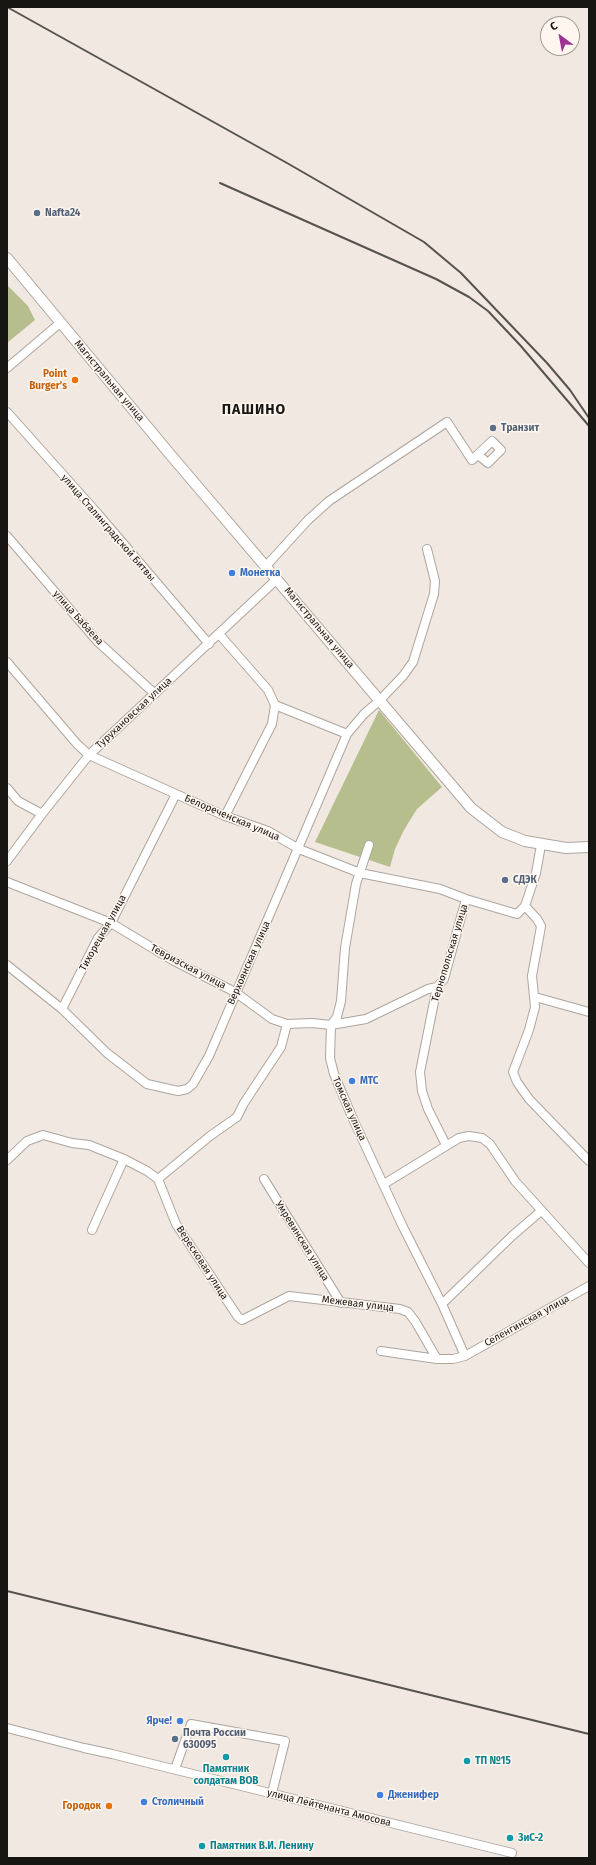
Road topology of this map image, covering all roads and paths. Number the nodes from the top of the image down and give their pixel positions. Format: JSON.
{"nodes":[{"id":1,"x":7,"y":258,"type":"edge"},
{"id":2,"x":60,"y":323,"type":"junction"},
{"id":3,"x":7,"y":368,"type":"edge"},
{"id":4,"x":7,"y":412,"type":"edge"},
{"id":5,"x":478,"y":455,"type":"dead end"},
{"id":6,"x":7,"y":536,"type":"edge"},
{"id":7,"x":427,"y":548,"type":"dead end"},
{"id":8,"x":266,"y":566,"type":"junction"},
{"id":9,"x":277,"y":579,"type":"junction"},
{"id":10,"x":219,"y":634,"type":"junction"},
{"id":11,"x":208,"y":644,"type":"junction"},
{"id":12,"x":7,"y":662,"type":"edge"},
{"id":13,"x":155,"y":694,"type":"junction"},
{"id":14,"x":380,"y":700,"type":"junction"},
{"id":15,"x":275,"y":705,"type":"junction"},
{"id":16,"x":348,"y":734,"type":"junction"},
{"id":17,"x":89,"y":755,"type":"junction"},
{"id":18,"x":7,"y":788,"type":"edge"},
{"id":19,"x":176,"y":794,"type":"junction"},
{"id":20,"x":42,"y":814,"type":"junction"},
{"id":21,"x":225,"y":816,"type":"junction"},
{"id":22,"x":369,"y":845,"type":"dead end"},
{"id":23,"x":541,"y":845,"type":"junction"},
{"id":24,"x":589,"y":847,"type":"edge"},
{"id":25,"x":299,"y":849,"type":"junction"},
{"id":26,"x":7,"y":862,"type":"edge"},
{"id":27,"x":360,"y":873,"type":"junction"},
{"id":28,"x":7,"y":882,"type":"edge"},
{"id":29,"x":466,"y":900,"type":"junction"},
{"id":30,"x":525,"y":906,"type":"junction"},
{"id":31,"x":111,"y":923,"type":"junction"},
{"id":32,"x":7,"y":965,"type":"edge"},
{"id":33,"x":437,"y":988,"type":"junction"},
{"id":34,"x":235,"y":992,"type":"junction"},
{"id":35,"x":535,"y":997,"type":"junction"},
{"id":36,"x":62,"y":1009,"type":"junction"},
{"id":37,"x":589,"y":1012,"type":"edge"},
{"id":38,"x":287,"y":1024,"type":"junction"},
{"id":39,"x":331,"y":1025,"type":"junction"},
{"id":40,"x":446,"y":1145,"type":"junction"},
{"id":41,"x":124,"y":1159,"type":"junction"},
{"id":42,"x":7,"y":1160,"type":"edge"},
{"id":43,"x":589,"y":1161,"type":"edge"},
{"id":44,"x":158,"y":1179,"type":"junction"},
{"id":45,"x":264,"y":1179,"type":"dead end"},
{"id":46,"x":384,"y":1184,"type":"junction"},
{"id":47,"x":541,"y":1211,"type":"junction"},
{"id":48,"x":92,"y":1230,"type":"dead end"},
{"id":49,"x":589,"y":1264,"type":"edge"},
{"id":50,"x":589,"y":1286,"type":"edge"},
{"id":51,"x":300,"y":1296,"type":"joint"},
{"id":52,"x":341,"y":1303,"type":"junction"},
{"id":53,"x":442,"y":1304,"type":"junction"},
{"id":54,"x":381,"y":1351,"type":"dead end"},
{"id":55,"x":465,"y":1356,"type":"junction"},
{"id":56,"x":437,"y":1359,"type":"junction"},
{"id":57,"x":7,"y":1728,"type":"edge"},
{"id":58,"x":175,"y":1769,"type":"junction"},
{"id":59,"x":272,"y":1793,"type":"junction"},
{"id":60,"x":512,"y":1853,"type":"dead end"}],
"edges":[{"from":1,"to":2,"type":"main road","name":"Магистральная улица"},
{"from":2,"to":3,"type":"street"},
{"from":2,"to":8,"type":"main road","name":"Магистральная улица"},
{"from":4,"to":11,"type":"street","name":"улица Сталинградской Битвы"},
{"from":5,"to":8,"type":"street"},
{"from":6,"to":13,"type":"street","name":"улица Бабаева"},
{"from":7,"to":14,"type":"street"},
{"from":8,"to":9,"type":"main road","name":"Магистральная улица"},
{"from":9,"to":10,"type":"street","name":"Турухановская улица"},
{"from":9,"to":14,"type":"main road","name":"Магистральная улица"},
{"from":10,"to":11,"type":"street","name":"Турухановская улица"},
{"from":10,"to":15,"type":"street"},
{"from":11,"to":13,"type":"street","name":"Турухановская улица"},
{"from":12,"to":17,"type":"street","name":"Белореченская улица"},
{"from":13,"to":17,"type":"street","name":"Турухановская улица"},
{"from":14,"to":16,"type":"street","name":"Верхоянская улица"},
{"from":14,"to":23,"type":"main road","name":"Магистральная улица"},
{"from":15,"to":16,"type":"street"},
{"from":15,"to":21,"type":"street"},
{"from":16,"to":25,"type":"street","name":"Верхоянская улица"},
{"from":17,"to":19,"type":"street","name":"Белореченская улица"},
{"from":17,"to":20,"type":"street","name":"Турухановская улица"},
{"from":18,"to":20,"type":"street"},
{"from":19,"to":21,"type":"street","name":"Белореченская улица"},
{"from":19,"to":31,"type":"street","name":"Тихорецкая улица"},
{"from":20,"to":26,"type":"street","name":"Турухановская улица"},
{"from":21,"to":25,"type":"street","name":"Белореченская улица"},
{"from":22,"to":27,"type":"street","name":"Томская улица"},
{"from":23,"to":24,"type":"main road","name":"Магистральная улица"},
{"from":23,"to":30,"type":"street"},
{"from":25,"to":27,"type":"street","name":"Белореченская улица"},
{"from":25,"to":34,"type":"street","name":"Верхоянская улица"},
{"from":27,"to":29,"type":"street","name":"Белореченская улица"},
{"from":27,"to":39,"type":"street","name":"Томская улица"},
{"from":28,"to":31,"type":"street","name":"Тевризская улица"},
{"from":29,"to":30,"type":"street","name":"Белореченская улица"},
{"from":29,"to":33,"type":"street","name":"Тернопольская улица"},
{"from":30,"to":35,"type":"street"},
{"from":31,"to":34,"type":"street","name":"Тевризская улица"},
{"from":31,"to":36,"type":"street","name":"Тихорецкая улица"},
{"from":32,"to":36,"type":"street"},
{"from":33,"to":39,"type":"street","name":"Тевризская улица"},
{"from":33,"to":40,"type":"street","name":"Тернопольская улица"},
{"from":34,"to":36,"type":"street","name":"Верхоянская улица"},
{"from":34,"to":38,"type":"street","name":"Тевризская улица"},
{"from":35,"to":37,"type":"street"},
{"from":35,"to":43,"type":"street"},
{"from":38,"to":39,"type":"street","name":"Тевризская улица"},
{"from":38,"to":44,"type":"street"},
{"from":39,"to":46,"type":"street","name":"Томская улица"},
{"from":40,"to":46,"type":"street"},
{"from":40,"to":47,"type":"street"},
{"from":41,"to":42,"type":"street"},
{"from":41,"to":44,"type":"street"},
{"from":41,"to":48,"type":"street"},
{"from":44,"to":51,"type":"street","name":"Вересковая улица"},
{"from":45,"to":52,"type":"street","name":"Умревинская улица"},
{"from":46,"to":53,"type":"street","name":"Томская улица"},
{"from":47,"to":49,"type":"street"},
{"from":47,"to":53,"type":"street"},
{"from":50,"to":55,"type":"street","name":"Селенгинская улица"},
{"from":51,"to":52,"type":"street","name":"Межевая улица"},
{"from":52,"to":56,"type":"street","name":"Межевая улица"},
{"from":53,"to":55,"type":"street","name":"Томская улица"},
{"from":54,"to":56,"type":"street"},
{"from":55,"to":56,"type":"street"},
{"from":57,"to":58,"type":"street","name":"улица Лейтенанта Амосова"},
{"from":58,"to":59,"type":"street","name":"улица Лейтенанта Амосова"},
{"from":58,"to":59,"type":"street"},
{"from":59,"to":60,"type":"street","name":"улица Лейтенанта Амосова"}]}
